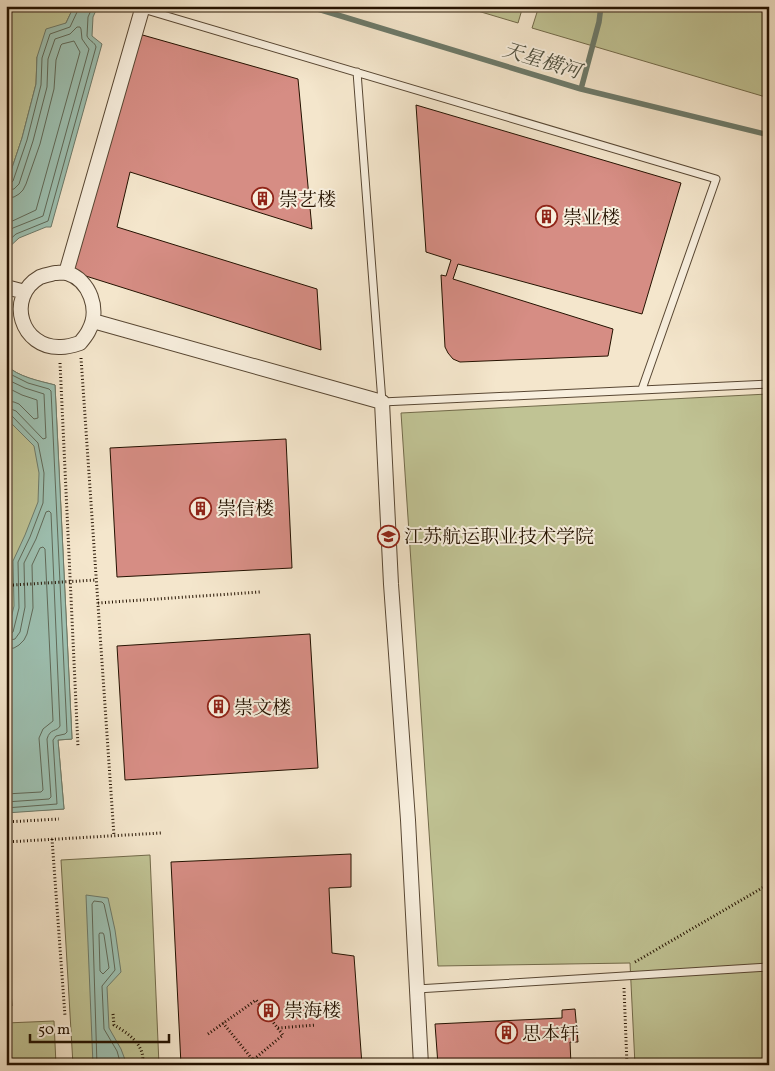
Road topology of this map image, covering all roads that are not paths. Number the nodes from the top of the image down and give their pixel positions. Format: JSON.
{"nodes":[{"id":1,"x":139,"y":7,"type":"edge"},
{"id":2,"x":357,"y":72,"type":"junction"},
{"id":3,"x":66,"y":273,"type":"junction"},
{"id":4,"x":6,"y":287,"type":"edge"},
{"id":5,"x":25,"y":292,"type":"junction"},
{"id":6,"x":92,"y":321,"type":"junction"},
{"id":7,"x":769,"y":384,"type":"edge"},
{"id":8,"x":642,"y":389,"type":"junction"},
{"id":9,"x":382,"y":402,"type":"junction"},
{"id":10,"x":769,"y":967,"type":"edge"},
{"id":11,"x":417,"y":989,"type":"junction"},
{"id":12,"x":421,"y":1065,"type":"edge"}],
"edges":[{"from":1,"to":2,"type":"lane"},
{"from":1,"to":3,"type":"street"},
{"from":2,"to":8,"type":"lane"},
{"from":2,"to":9,"type":"lane"},
{"from":3,"to":5,"type":"street"},
{"from":3,"to":6,"type":"street"},
{"from":4,"to":5,"type":"street"},
{"from":5,"to":6,"type":"street"},
{"from":6,"to":9,"type":"street"},
{"from":7,"to":8,"type":"lane"},
{"from":8,"to":9,"type":"lane"},
{"from":9,"to":11,"type":"street"},
{"from":10,"to":11,"type":"lane"},
{"from":11,"to":12,"type":"street"}]}
